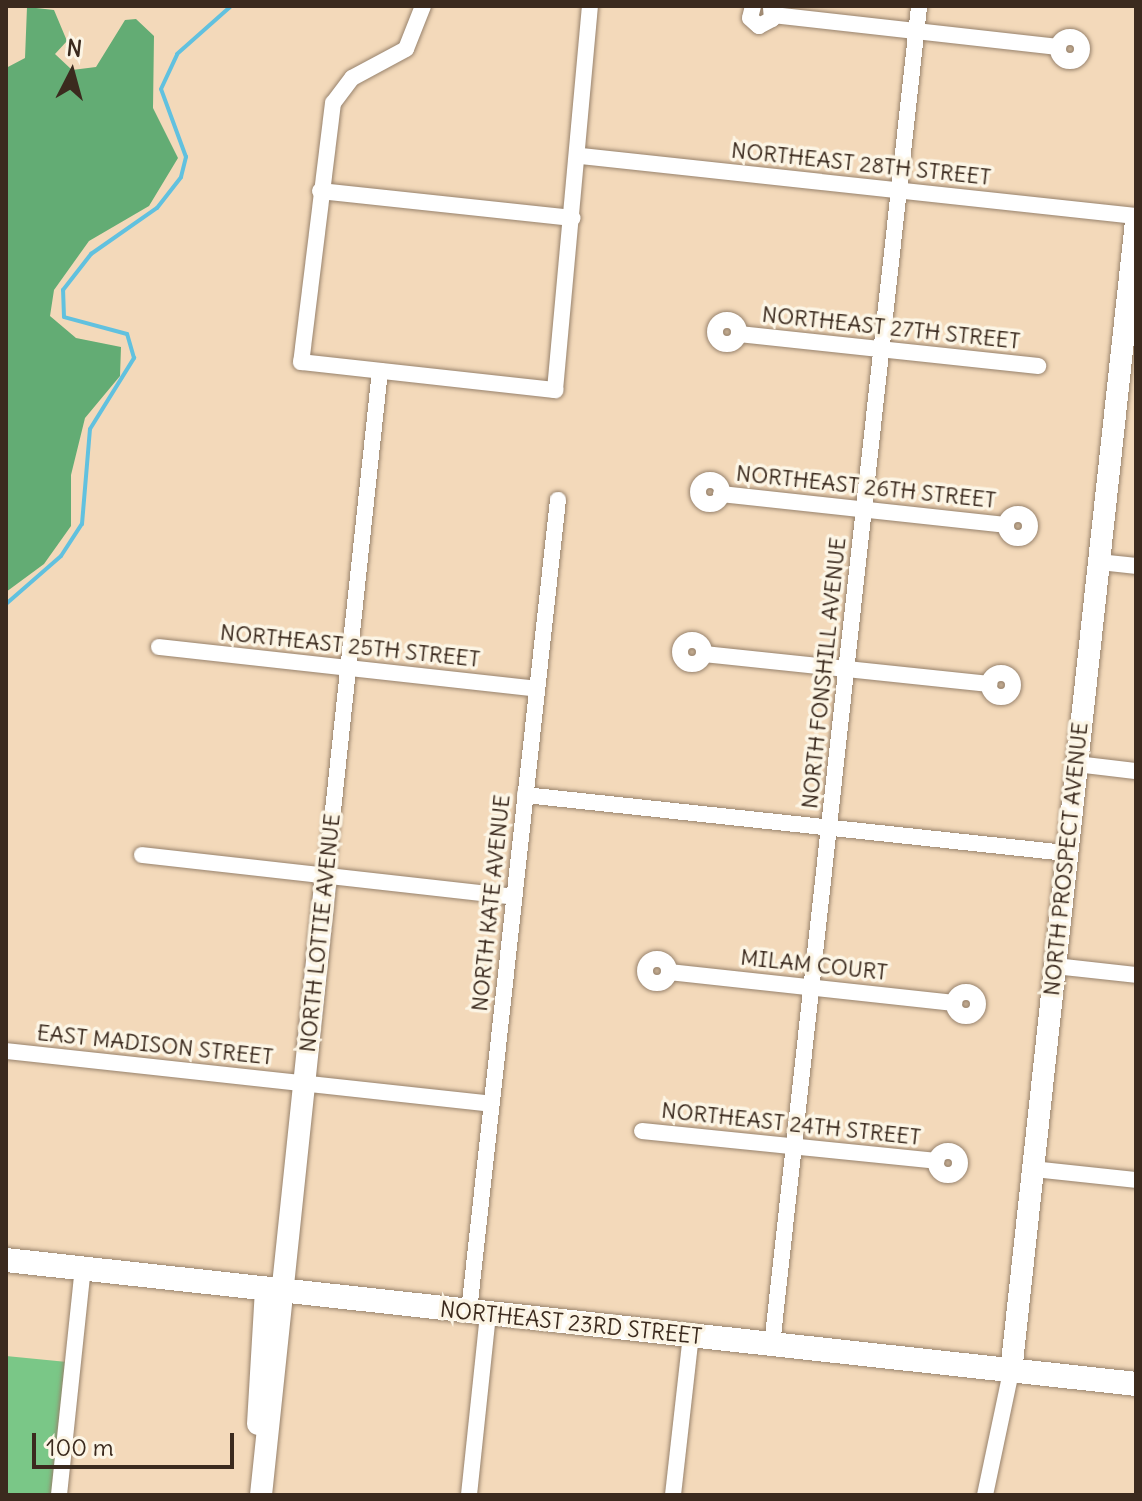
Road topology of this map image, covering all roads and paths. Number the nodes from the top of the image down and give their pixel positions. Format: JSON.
{"nodes":[{"id":1,"x":423,"y":6,"type":"edge"},
{"id":2,"x":590,"y":6,"type":"edge"},
{"id":3,"x":753,"y":6,"type":"edge"},
{"id":4,"x":919,"y":6,"type":"edge"},
{"id":5,"x":771,"y":10,"type":"edge"},
{"id":6,"x":916,"y":31,"type":"junction"},
{"id":7,"x":1058,"y":47,"type":"dead end"},
{"id":8,"x":581,"y":156,"type":"junction"},
{"id":9,"x":320,"y":191,"type":"junction"},
{"id":10,"x":899,"y":191,"type":"junction"},
{"id":11,"x":573,"y":218,"type":"junction"},
{"id":12,"x":1136,"y":218,"type":"edge"},
{"id":13,"x":739,"y":334,"type":"dead end"},
{"id":14,"x":882,"y":350,"type":"junction"},
{"id":15,"x":1129,"y":356,"type":"edge"},
{"id":16,"x":1038,"y":366,"type":"dead end"},
{"id":17,"x":380,"y":371,"type":"junction"},
{"id":18,"x":721,"y":494,"type":"dead end"},
{"id":19,"x":558,"y":500,"type":"dead end"},
{"id":20,"x":864,"y":509,"type":"junction"},
{"id":21,"x":1005,"y":525,"type":"dead end"},
{"id":22,"x":1099,"y":562,"type":"junction"},
{"id":23,"x":1136,"y":566,"type":"edge"},
{"id":24,"x":159,"y":647,"type":"dead end"},
{"id":25,"x":704,"y":654,"type":"dead end"},
{"id":26,"x":349,"y":668,"type":"junction"},
{"id":27,"x":846,"y":669,"type":"junction"},
{"id":28,"x":989,"y":684,"type":"dead end"},
{"id":29,"x":537,"y":689,"type":"junction"},
{"id":30,"x":1076,"y":764,"type":"junction"},
{"id":31,"x":1136,"y":771,"type":"edge"},
{"id":32,"x":525,"y":795,"type":"junction"},
{"id":33,"x":829,"y":827,"type":"junction"},
{"id":34,"x":1066,"y":853,"type":"junction"},
{"id":35,"x":142,"y":855,"type":"dead end"},
{"id":36,"x":326,"y":876,"type":"junction"},
{"id":37,"x":514,"y":897,"type":"junction"},
{"id":38,"x":1055,"y":966,"type":"junction"},
{"id":39,"x":669,"y":972,"type":"dead end"},
{"id":40,"x":1136,"y":975,"type":"edge"},
{"id":41,"x":812,"y":987,"type":"junction"},
{"id":42,"x":954,"y":1003,"type":"dead end"},
{"id":43,"x":6,"y":1051,"type":"edge"},
{"id":44,"x":303,"y":1083,"type":"junction"},
{"id":45,"x":490,"y":1104,"type":"junction"},
{"id":46,"x":642,"y":1131,"type":"dead end"},
{"id":47,"x":794,"y":1147,"type":"junction"},
{"id":48,"x":936,"y":1161,"type":"dead end"},
{"id":49,"x":1033,"y":1169,"type":"junction"},
{"id":50,"x":1136,"y":1180,"type":"edge"},
{"id":51,"x":6,"y":1260,"type":"edge"},
{"id":52,"x":83,"y":1268,"type":"junction"},
{"id":53,"x":274,"y":1291,"type":"junction"},
{"id":54,"x":478,"y":1312,"type":"junction"},
{"id":55,"x":691,"y":1335,"type":"junction"},
{"id":56,"x":772,"y":1345,"type":"junction"},
{"id":57,"x":1011,"y":1372,"type":"junction"},
{"id":58,"x":1136,"y":1384,"type":"edge"},
{"id":59,"x":59,"y":1495,"type":"edge"},
{"id":60,"x":251,"y":1495,"type":"edge"},
{"id":61,"x":261,"y":1495,"type":"edge"},
{"id":62,"x":469,"y":1495,"type":"edge"},
{"id":63,"x":673,"y":1495,"type":"edge"},
{"id":64,"x":985,"y":1495,"type":"edge"}],
"edges":[{"from":1,"to":9,"type":"street"},
{"from":2,"to":8,"type":"street"},
{"from":3,"to":5,"type":"street"},
{"from":4,"to":6,"type":"street","name":"NORTH FONSHILL AVENUE"},
{"from":5,"to":6,"type":"street"},
{"from":6,"to":7,"type":"street"},
{"from":6,"to":10,"type":"street","name":"NORTH FONSHILL AVENUE"},
{"from":8,"to":10,"type":"street","name":"NORTHEAST 28TH STREET"},
{"from":8,"to":11,"type":"street"},
{"from":9,"to":11,"type":"street"},
{"from":9,"to":17,"type":"street"},
{"from":10,"to":12,"type":"street","name":"NORTHEAST 28TH STREET"},
{"from":10,"to":14,"type":"street","name":"NORTH FONSHILL AVENUE"},
{"from":11,"to":17,"type":"street"},
{"from":12,"to":15,"type":"street","name":"NORTH PROSPECT AVENUE"},
{"from":13,"to":14,"type":"street","name":"NORTHEAST 27TH STREET"},
{"from":14,"to":16,"type":"street","name":"NORTHEAST 27TH STREET"},
{"from":14,"to":20,"type":"street","name":"NORTH FONSHILL AVENUE"},
{"from":15,"to":22,"type":"street","name":"NORTH PROSPECT AVENUE"},
{"from":17,"to":26,"type":"street","name":"NORTH LOTTIE AVENUE"},
{"from":18,"to":20,"type":"street","name":"NORTHEAST 26TH STREET"},
{"from":19,"to":29,"type":"street","name":"NORTH KATE AVENUE"},
{"from":20,"to":21,"type":"street","name":"NORTHEAST 26TH STREET"},
{"from":20,"to":27,"type":"street","name":"NORTH FONSHILL AVENUE"},
{"from":22,"to":23,"type":"street"},
{"from":22,"to":30,"type":"street","name":"NORTH PROSPECT AVENUE"},
{"from":24,"to":26,"type":"street","name":"NORTHEAST 25TH STREET"},
{"from":25,"to":27,"type":"street"},
{"from":26,"to":29,"type":"street","name":"NORTHEAST 25TH STREET"},
{"from":26,"to":36,"type":"street","name":"NORTH LOTTIE AVENUE"},
{"from":27,"to":28,"type":"street"},
{"from":27,"to":33,"type":"street","name":"NORTH FONSHILL AVENUE"},
{"from":29,"to":32,"type":"street","name":"NORTH KATE AVENUE"},
{"from":30,"to":31,"type":"street"},
{"from":30,"to":34,"type":"street","name":"NORTH PROSPECT AVENUE"},
{"from":32,"to":33,"type":"street"},
{"from":32,"to":37,"type":"street","name":"NORTH KATE AVENUE"},
{"from":33,"to":34,"type":"street"},
{"from":33,"to":41,"type":"street","name":"NORTH FONSHILL AVENUE"},
{"from":34,"to":38,"type":"street","name":"NORTH PROSPECT AVENUE"},
{"from":35,"to":36,"type":"street"},
{"from":36,"to":37,"type":"street"},
{"from":36,"to":44,"type":"street","name":"NORTH LOTTIE AVENUE"},
{"from":37,"to":45,"type":"street","name":"NORTH KATE AVENUE"},
{"from":38,"to":40,"type":"street"},
{"from":38,"to":49,"type":"street","name":"NORTH PROSPECT AVENUE"},
{"from":39,"to":41,"type":"street","name":"MILAM COURT"},
{"from":41,"to":42,"type":"street","name":"MILAM COURT"},
{"from":41,"to":47,"type":"street","name":"NORTH FONSHILL AVENUE"},
{"from":43,"to":44,"type":"street","name":"EAST MADISON STREET"},
{"from":44,"to":45,"type":"street","name":"EAST MADISON STREET"},
{"from":44,"to":53,"type":"street","name":"NORTH LOTTIE AVENUE"},
{"from":45,"to":54,"type":"street","name":"NORTH KATE AVENUE"},
{"from":46,"to":47,"type":"street","name":"NORTHEAST 24TH STREET"},
{"from":47,"to":48,"type":"street","name":"NORTHEAST 24TH STREET"},
{"from":47,"to":56,"type":"street","name":"NORTH FONSHILL AVENUE"},
{"from":49,"to":50,"type":"street"},
{"from":49,"to":57,"type":"street","name":"NORTH PROSPECT AVENUE"},
{"from":51,"to":52,"type":"main road","name":"NORTHEAST 23RD STREET"},
{"from":52,"to":53,"type":"main road","name":"NORTHEAST 23RD STREET"},
{"from":52,"to":59,"type":"street"},
{"from":53,"to":54,"type":"main road","name":"NORTHEAST 23RD STREET"},
{"from":53,"to":60,"type":"street","name":"NORTH LOTTIE AVENUE"},
{"from":53,"to":61,"type":"street","name":"NORTH LOTTIE AVENUE"},
{"from":54,"to":55,"type":"main road","name":"NORTHEAST 23RD STREET"},
{"from":54,"to":62,"type":"street","name":"NORTH KATE AVENUE"},
{"from":55,"to":56,"type":"main road","name":"NORTHEAST 23RD STREET"},
{"from":55,"to":63,"type":"street"},
{"from":56,"to":57,"type":"main road","name":"NORTHEAST 23RD STREET"},
{"from":57,"to":58,"type":"main road","name":"NORTHEAST 23RD STREET"},
{"from":57,"to":64,"type":"street","name":"NORTH PROSPECT AVENUE"}]}
